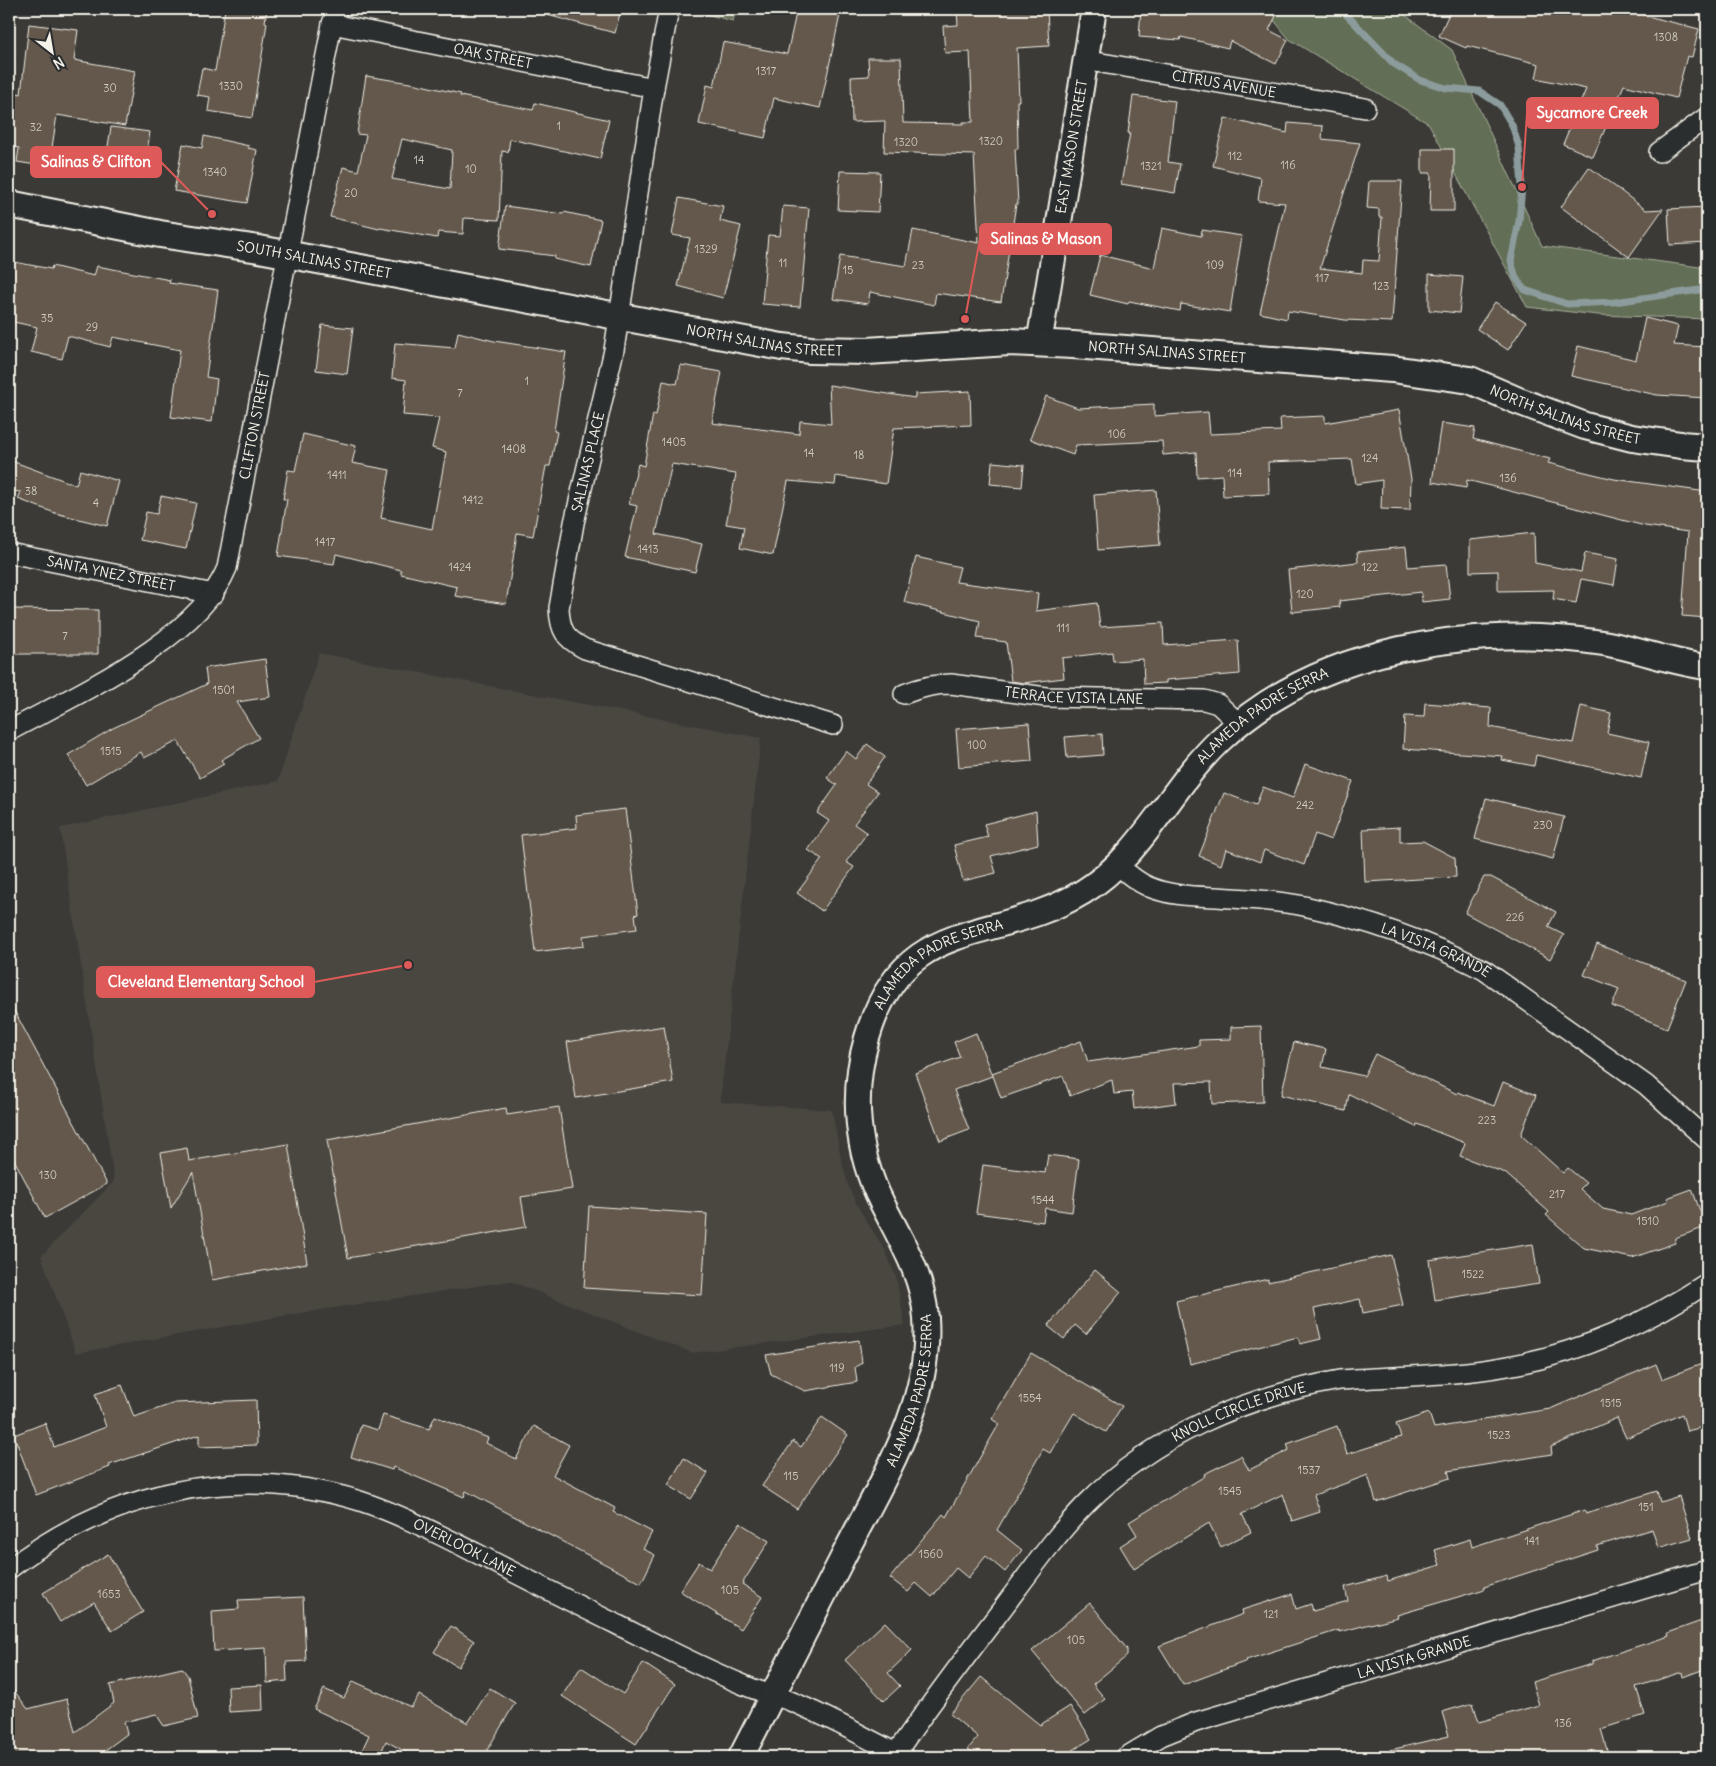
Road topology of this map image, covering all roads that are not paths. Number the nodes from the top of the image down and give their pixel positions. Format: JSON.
{"nodes":[{"id":1,"x":669,"y":9,"type":"edge"},
{"id":2,"x":1094,"y":9,"type":"edge"},
{"id":3,"x":335,"y":16,"type":"edge"},
{"id":4,"x":1084,"y":60,"type":"junction"},
{"id":5,"x":654,"y":88,"type":"junction"},
{"id":6,"x":1365,"y":108,"type":"dead end"},
{"id":7,"x":1707,"y":117,"type":"edge"},
{"id":8,"x":1659,"y":152,"type":"dead end"},
{"id":9,"x":9,"y":204,"type":"edge"},
{"id":10,"x":287,"y":255,"type":"junction"},
{"id":11,"x":619,"y":316,"type":"junction"},
{"id":12,"x":1039,"y":344,"type":"junction"},
{"id":13,"x":1707,"y":446,"type":"edge"},
{"id":14,"x":9,"y":553,"type":"edge"},
{"id":15,"x":214,"y":594,"type":"junction"},
{"id":16,"x":1707,"y":667,"type":"edge"},
{"id":17,"x":904,"y":694,"type":"dead end"},
{"id":18,"x":1238,"y":723,"type":"junction"},
{"id":19,"x":833,"y":725,"type":"dead end"},
{"id":20,"x":9,"y":731,"type":"edge"},
{"id":21,"x":1118,"y":865,"type":"junction"},
{"id":22,"x":1707,"y":1140,"type":"edge"},
{"id":23,"x":1707,"y":1283,"type":"edge"},
{"id":24,"x":9,"y":1569,"type":"edge"},
{"id":25,"x":1707,"y":1570,"type":"edge"},
{"id":26,"x":773,"y":1696,"type":"junction"},
{"id":27,"x":900,"y":1755,"type":"edge"},
{"id":28,"x":741,"y":1757,"type":"edge"},
{"id":29,"x":1126,"y":1757,"type":"edge"}],
"edges":[{"from":1,"to":5,"type":"street","name":"SALINAS PLACE"},
{"from":2,"to":4,"type":"street","name":"EAST MASON STREET"},
{"from":3,"to":5,"type":"street","name":"OAK STREET"},
{"from":3,"to":10,"type":"street","name":"CLIFTON STREET"},
{"from":4,"to":6,"type":"street","name":"CITRUS AVENUE"},
{"from":4,"to":12,"type":"street","name":"EAST MASON STREET"},
{"from":5,"to":11,"type":"street","name":"SALINAS PLACE"},
{"from":7,"to":8,"type":"street"},
{"from":9,"to":10,"type":"main road","name":"SOUTH SALINAS STREET"},
{"from":10,"to":11,"type":"main road","name":"SOUTH SALINAS STREET"},
{"from":10,"to":15,"type":"street","name":"CLIFTON STREET"},
{"from":11,"to":12,"type":"main road","name":"NORTH SALINAS STREET"},
{"from":11,"to":19,"type":"street","name":"SALINAS PLACE"},
{"from":12,"to":13,"type":"main road","name":"NORTH SALINAS STREET"},
{"from":14,"to":15,"type":"street","name":"SANTA YNEZ STREET"},
{"from":15,"to":20,"type":"street","name":"CLIFTON STREET"},
{"from":16,"to":18,"type":"street","name":"ALAMEDA PADRE SERRA"},
{"from":17,"to":18,"type":"street","name":"TERRACE VISTA LANE"},
{"from":18,"to":21,"type":"street","name":"ALAMEDA PADRE SERRA"},
{"from":21,"to":22,"type":"street","name":"LA VISTA GRANDE"},
{"from":21,"to":26,"type":"street","name":"ALAMEDA PADRE SERRA"},
{"from":23,"to":27,"type":"street","name":"KNOLL CIRCLE DRIVE"},
{"from":24,"to":26,"type":"street","name":"OVERLOOK LANE"},
{"from":25,"to":29,"type":"street","name":"LA VISTA GRANDE"},
{"from":26,"to":27,"type":"street","name":"OVERLOOK LANE"},
{"from":26,"to":28,"type":"street","name":"ALAMEDA PADRE SERRA"}]}
